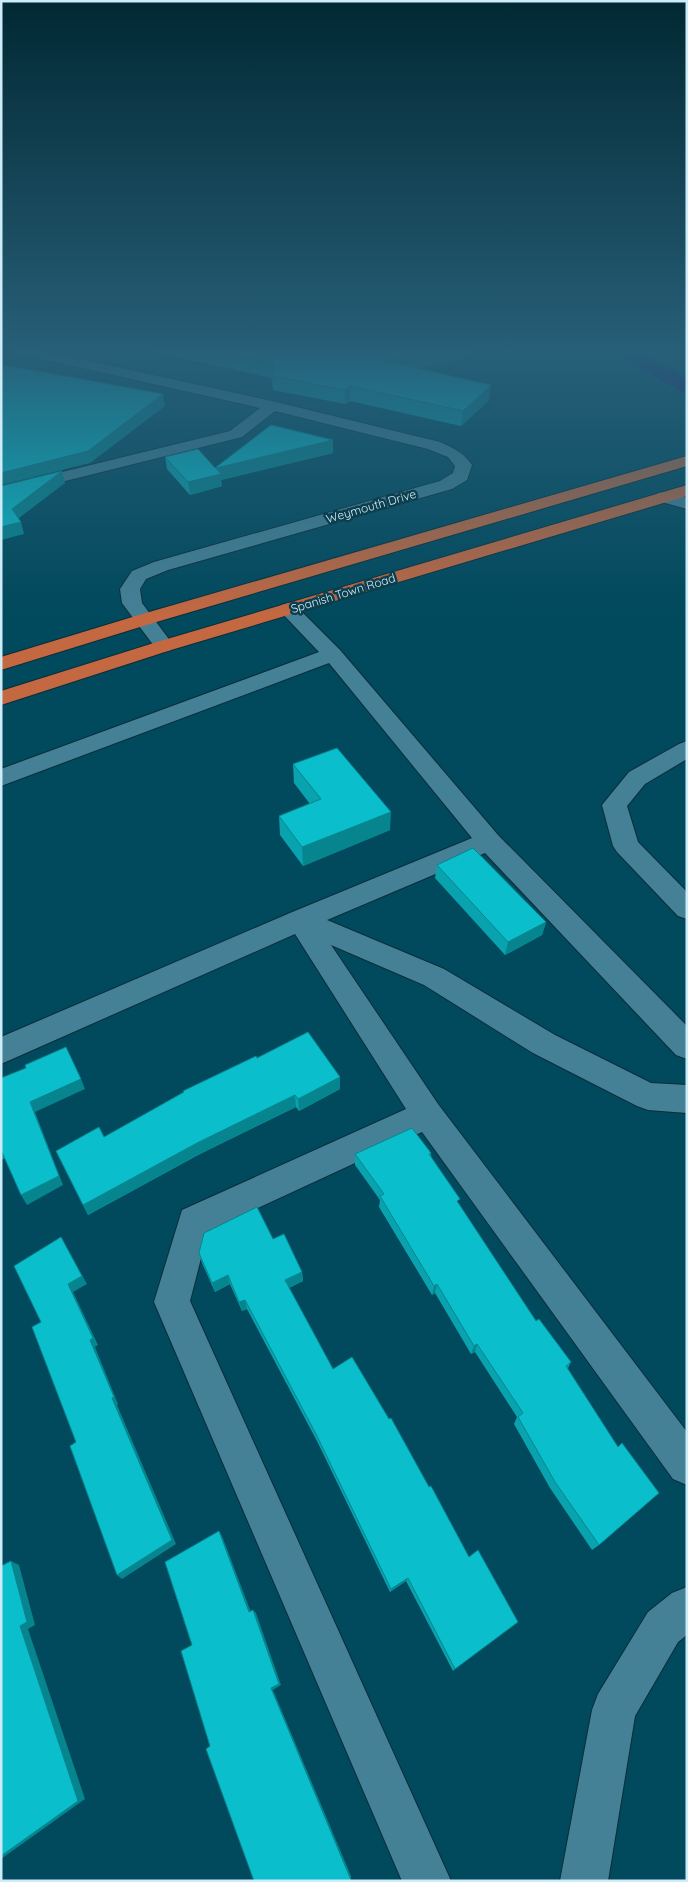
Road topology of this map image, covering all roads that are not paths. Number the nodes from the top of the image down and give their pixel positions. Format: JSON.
{"nodes":[{"id":1,"x":220,"y":438,"type":"edge"},
{"id":2,"x":404,"y":438,"type":"edge"},
{"id":3,"x":687,"y":461,"type":"edge"},
{"id":4,"x":687,"y":490,"type":"edge"},
{"id":5,"x":1,"y":492,"type":"edge"},
{"id":6,"x":664,"y":497,"type":"junction"},
{"id":7,"x":687,"y":504,"type":"edge"},
{"id":8,"x":288,"y":609,"type":"junction"},
{"id":9,"x":146,"y":619,"type":"junction"},
{"id":10,"x":164,"y":646,"type":"junction"},
{"id":11,"x":333,"y":654,"type":"junction"},
{"id":12,"x":1,"y":664,"type":"edge"},
{"id":13,"x":1,"y":698,"type":"edge"},
{"id":14,"x":687,"y":749,"type":"edge"},
{"id":15,"x":1,"y":778,"type":"edge"},
{"id":16,"x":489,"y":841,"type":"junction"},
{"id":17,"x":687,"y":909,"type":"edge"},
{"id":18,"x":300,"y":920,"type":"junction"},
{"id":19,"x":687,"y":1046,"type":"edge"},
{"id":20,"x":1,"y":1051,"type":"edge"},
{"id":21,"x":687,"y":1099,"type":"edge"},
{"id":22,"x":428,"y":1114,"type":"junction"},
{"id":23,"x":687,"y":1465,"type":"edge"},
{"id":24,"x":687,"y":1608,"type":"edge"},
{"id":25,"x":427,"y":1881,"type":"edge"},
{"id":26,"x":584,"y":1881,"type":"edge"}],
"edges":[{"from":1,"to":5,"type":"street"},
{"from":2,"to":9,"type":"street","name":"Weymouth Drive"},
{"from":3,"to":9,"type":"highway","name":"Spanish Town Road"},
{"from":4,"to":6,"type":"highway","name":"Spanish Town Road"},
{"from":6,"to":7,"type":"street"},
{"from":6,"to":8,"type":"highway","name":"Spanish Town Road"},
{"from":8,"to":10,"type":"highway","name":"Spanish Town Road"},
{"from":8,"to":11,"type":"street"},
{"from":9,"to":10,"type":"street","name":"Weymouth Drive"},
{"from":9,"to":12,"type":"highway","name":"Spanish Town Road"},
{"from":10,"to":13,"type":"highway","name":"Spanish Town Road"},
{"from":11,"to":15,"type":"street"},
{"from":11,"to":16,"type":"street"},
{"from":14,"to":17,"type":"street"},
{"from":16,"to":18,"type":"street"},
{"from":16,"to":19,"type":"street"},
{"from":18,"to":20,"type":"street"},
{"from":18,"to":21,"type":"street"},
{"from":18,"to":22,"type":"street"},
{"from":22,"to":23,"type":"street"},
{"from":22,"to":25,"type":"street"},
{"from":24,"to":26,"type":"street"}]}
